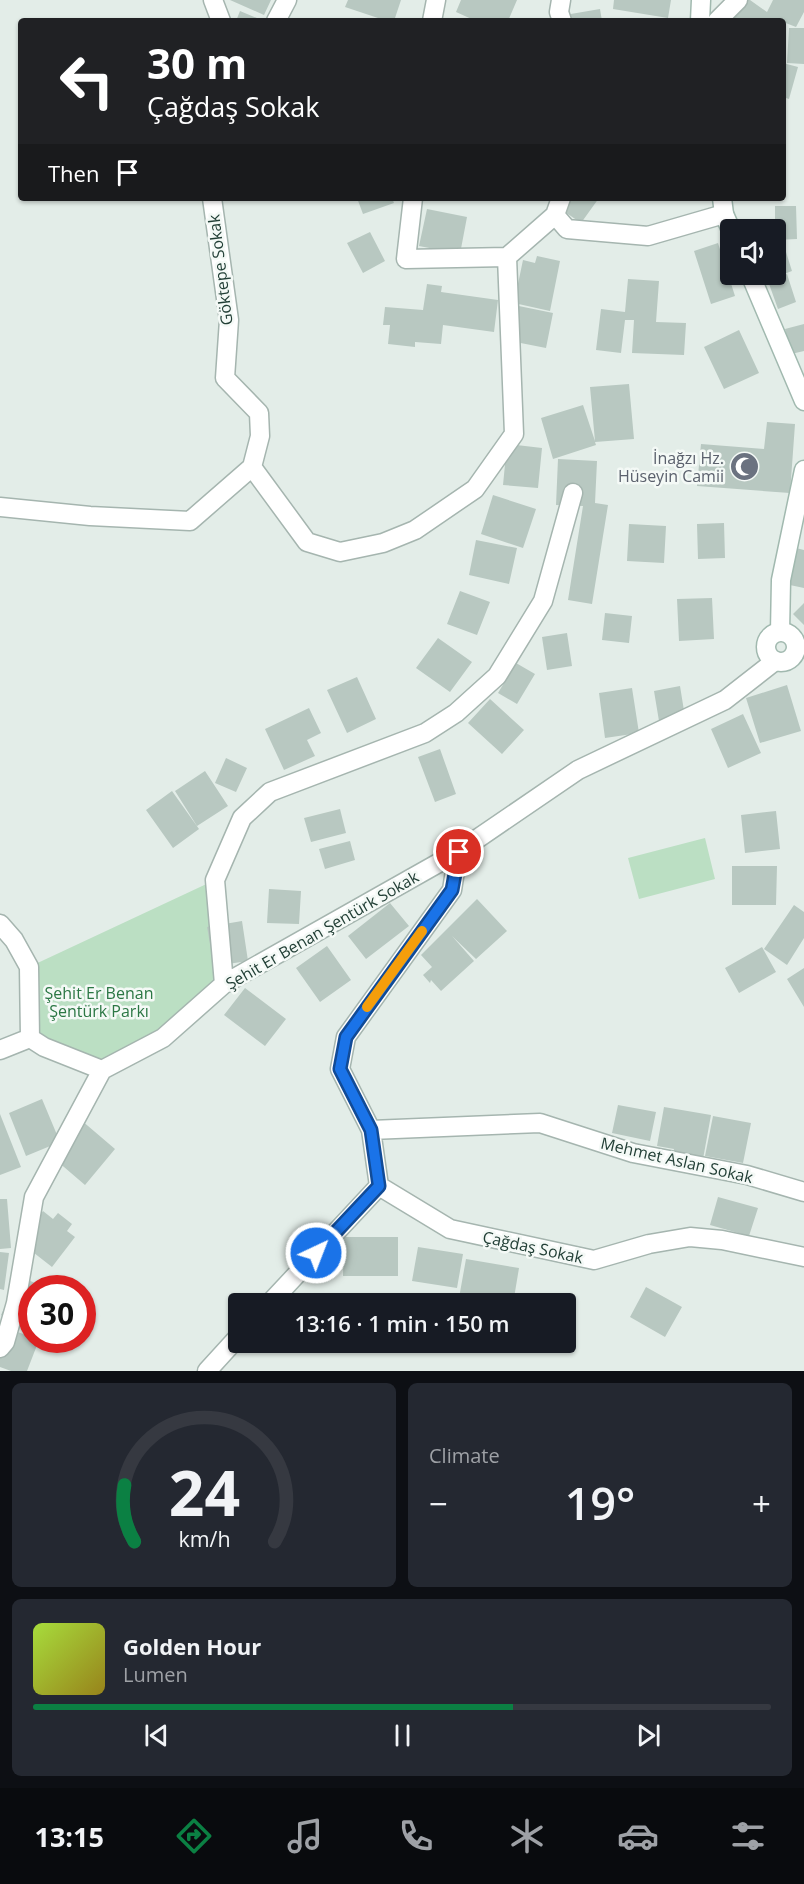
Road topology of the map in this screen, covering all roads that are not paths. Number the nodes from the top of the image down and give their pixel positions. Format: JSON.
{"nodes":[{"id":1,"x":213,"y":0,"type":"edge"},
{"id":2,"x":287,"y":0,"type":"edge"},
{"id":3,"x":436,"y":0,"type":"edge"},
{"id":4,"x":561,"y":0,"type":"edge"},
{"id":5,"x":701,"y":0,"type":"edge"},
{"id":6,"x":738,"y":0,"type":"edge"},
{"id":7,"x":220,"y":18,"type":"edge"},
{"id":8,"x":278,"y":18,"type":"edge"},
{"id":9,"x":433,"y":18,"type":"edge"},
{"id":10,"x":561,"y":18,"type":"edge"},
{"id":11,"x":700,"y":18,"type":"edge"},
{"id":12,"x":720,"y":18,"type":"edge"},
{"id":13,"x":212,"y":201,"type":"edge"},
{"id":14,"x":413,"y":201,"type":"edge"},
{"id":15,"x":558,"y":206,"type":"edge"},
{"id":16,"x":726,"y":214,"type":"edge"},
{"id":17,"x":507,"y":257,"type":"junction"},
{"id":18,"x":755,"y":285,"type":"edge"},
{"id":19,"x":804,"y":401,"type":"edge"},
{"id":20,"x":252,"y":467,"type":"junction"},
{"id":21,"x":804,"y":470,"type":"edge"},
{"id":22,"x":573,"y":493,"type":"dead end"},
{"id":23,"x":0,"y":507,"type":"edge"},
{"id":24,"x":780,"y":632,"type":"junction"},
{"id":25,"x":799,"y":652,"type":"edge"},
{"id":26,"x":775,"y":661,"type":"junction"},
{"id":27,"x":459,"y":852,"type":"junction"},
{"id":28,"x":0,"y":924,"type":"edge"},
{"id":29,"x":224,"y":984,"type":"junction"},
{"id":30,"x":30,"y":1038,"type":"junction"},
{"id":31,"x":0,"y":1050,"type":"edge"},
{"id":32,"x":102,"y":1070,"type":"junction"},
{"id":33,"x":371,"y":1130,"type":"junction"},
{"id":34,"x":379,"y":1186,"type":"junction"},
{"id":35,"x":804,"y":1192,"type":"edge"},
{"id":36,"x":804,"y":1257,"type":"edge"},
{"id":37,"x":279,"y":1293,"type":"edge"},
{"id":38,"x":0,"y":1348,"type":"edge"},
{"id":39,"x":228,"y":1348,"type":"edge"},
{"id":40,"x":207,"y":1371,"type":"edge"}],
"edges":[{"from":1,"to":7,"type":"street"},
{"from":2,"to":8,"type":"street"},
{"from":3,"to":9,"type":"street"},
{"from":4,"to":10,"type":"street"},
{"from":5,"to":11,"type":"street"},
{"from":6,"to":12,"type":"street"},
{"from":13,"to":20,"type":"street","name":"Göktepe Sokak"},
{"from":14,"to":17,"type":"street"},
{"from":15,"to":16,"type":"street"},
{"from":15,"to":17,"type":"street"},
{"from":17,"to":20,"type":"street"},
{"from":18,"to":19,"type":"street"},
{"from":20,"to":23,"type":"street"},
{"from":21,"to":24,"type":"street"},
{"from":22,"to":29,"type":"street"},
{"from":24,"to":25,"type":"street"},
{"from":24,"to":26,"type":"street"},
{"from":25,"to":26,"type":"street","name":"Şehit Er Benan Şentürk Sokak"},
{"from":26,"to":27,"type":"street","name":"Şehit Er Benan Şentürk Sokak"},
{"from":27,"to":29,"type":"street","name":"Şehit Er Benan Şentürk Sokak"},
{"from":27,"to":33,"type":"street"},
{"from":28,"to":30,"type":"street"},
{"from":29,"to":32,"type":"street","name":"Şehit Er Benan Şentürk Sokak"},
{"from":30,"to":31,"type":"street"},
{"from":30,"to":32,"type":"street"},
{"from":32,"to":38,"type":"street"},
{"from":33,"to":34,"type":"street"},
{"from":33,"to":35,"type":"street","name":"Mehmet Aslan Sokak"},
{"from":34,"to":36,"type":"street","name":"Çağdaş Sokak"},
{"from":34,"to":37,"type":"street"},
{"from":39,"to":40,"type":"street"}]}
